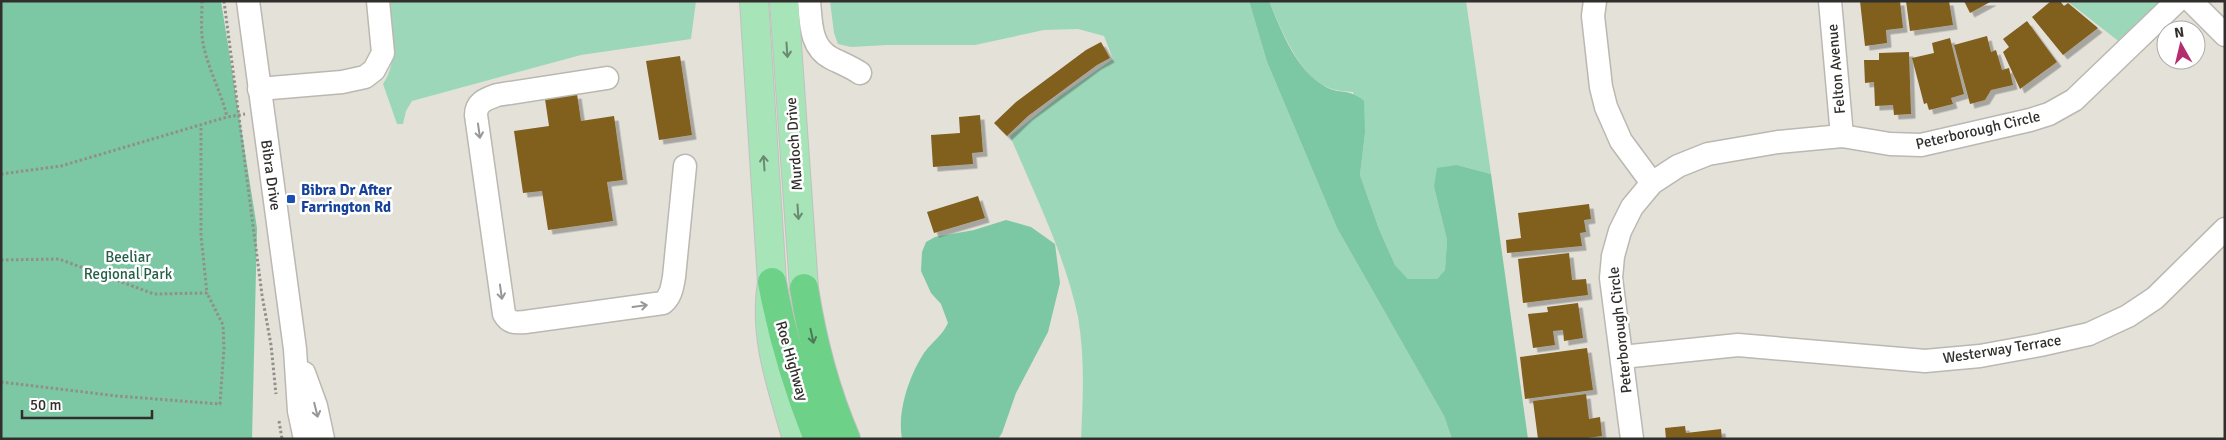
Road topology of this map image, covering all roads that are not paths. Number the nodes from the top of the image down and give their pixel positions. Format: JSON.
{"nodes":[{"id":1,"x":248,"y":1,"type":"edge"},
{"id":2,"x":378,"y":1,"type":"edge"},
{"id":3,"x":754,"y":1,"type":"edge"},
{"id":4,"x":784,"y":1,"type":"edge"},
{"id":5,"x":809,"y":1,"type":"edge"},
{"id":6,"x":1595,"y":1,"type":"edge"},
{"id":7,"x":1830,"y":1,"type":"edge"},
{"id":8,"x":2178,"y":1,"type":"edge"},
{"id":9,"x":2191,"y":1,"type":"edge"},
{"id":10,"x":2225,"y":35,"type":"edge"},
{"id":11,"x":860,"y":73,"type":"dead end"},
{"id":12,"x":607,"y":78,"type":"dead end"},
{"id":13,"x":261,"y":100,"type":"junction"},
{"id":14,"x":1842,"y":136,"type":"junction"},
{"id":15,"x":685,"y":166,"type":"dead end"},
{"id":16,"x":1652,"y":183,"type":"junction"},
{"id":17,"x":2225,"y":229,"type":"edge"},
{"id":18,"x":772,"y":282,"type":"junction"},
{"id":19,"x":804,"y":288,"type":"joint"},
{"id":20,"x":295,"y":349,"type":"junction"},
{"id":21,"x":1622,"y":357,"type":"junction"},
{"id":22,"x":305,"y":439,"type":"edge"},
{"id":23,"x":323,"y":439,"type":"edge"},
{"id":24,"x":797,"y":439,"type":"edge"},
{"id":25,"x":818,"y":439,"type":"edge"},
{"id":26,"x":846,"y":439,"type":"edge"},
{"id":27,"x":1632,"y":439,"type":"edge"}],
"edges":[{"from":1,"to":13,"type":"street","name":"Bibra Drive"},
{"from":2,"to":13,"type":"street"},
{"from":18,"to":3,"type":"main road","name":"Murdoch Drive","one_way":true},
{"from":4,"to":19,"type":"main road","name":"Murdoch Drive","one_way":true},
{"from":5,"to":11,"type":"street"},
{"from":6,"to":16,"type":"street"},
{"from":7,"to":14,"type":"street","name":"Felton Avenue"},
{"from":8,"to":14,"type":"street","name":"Peterborough Circle"},
{"from":9,"to":10,"type":"street"},
{"from":12,"to":15,"type":"street","one_way":true},
{"from":13,"to":20,"type":"street","name":"Bibra Drive"},
{"from":14,"to":16,"type":"street","name":"Peterborough Circle"},
{"from":16,"to":21,"type":"street","name":"Peterborough Circle"},
{"from":17,"to":21,"type":"street","name":"Westerway Terrace"},
{"from":18,"to":24,"type":"main road","name":"Murdoch Drive"},
{"from":18,"to":25,"type":"highway","name":"Roe Highway"},
{"from":19,"to":26,"type":"highway","name":"Roe Highway","one_way":true},
{"from":20,"to":22,"type":"street","name":"Bibra Drive"},
{"from":20,"to":23,"type":"street","name":"Bibra Drive","one_way":true},
{"from":21,"to":27,"type":"street","name":"Peterborough Circle"}]}
